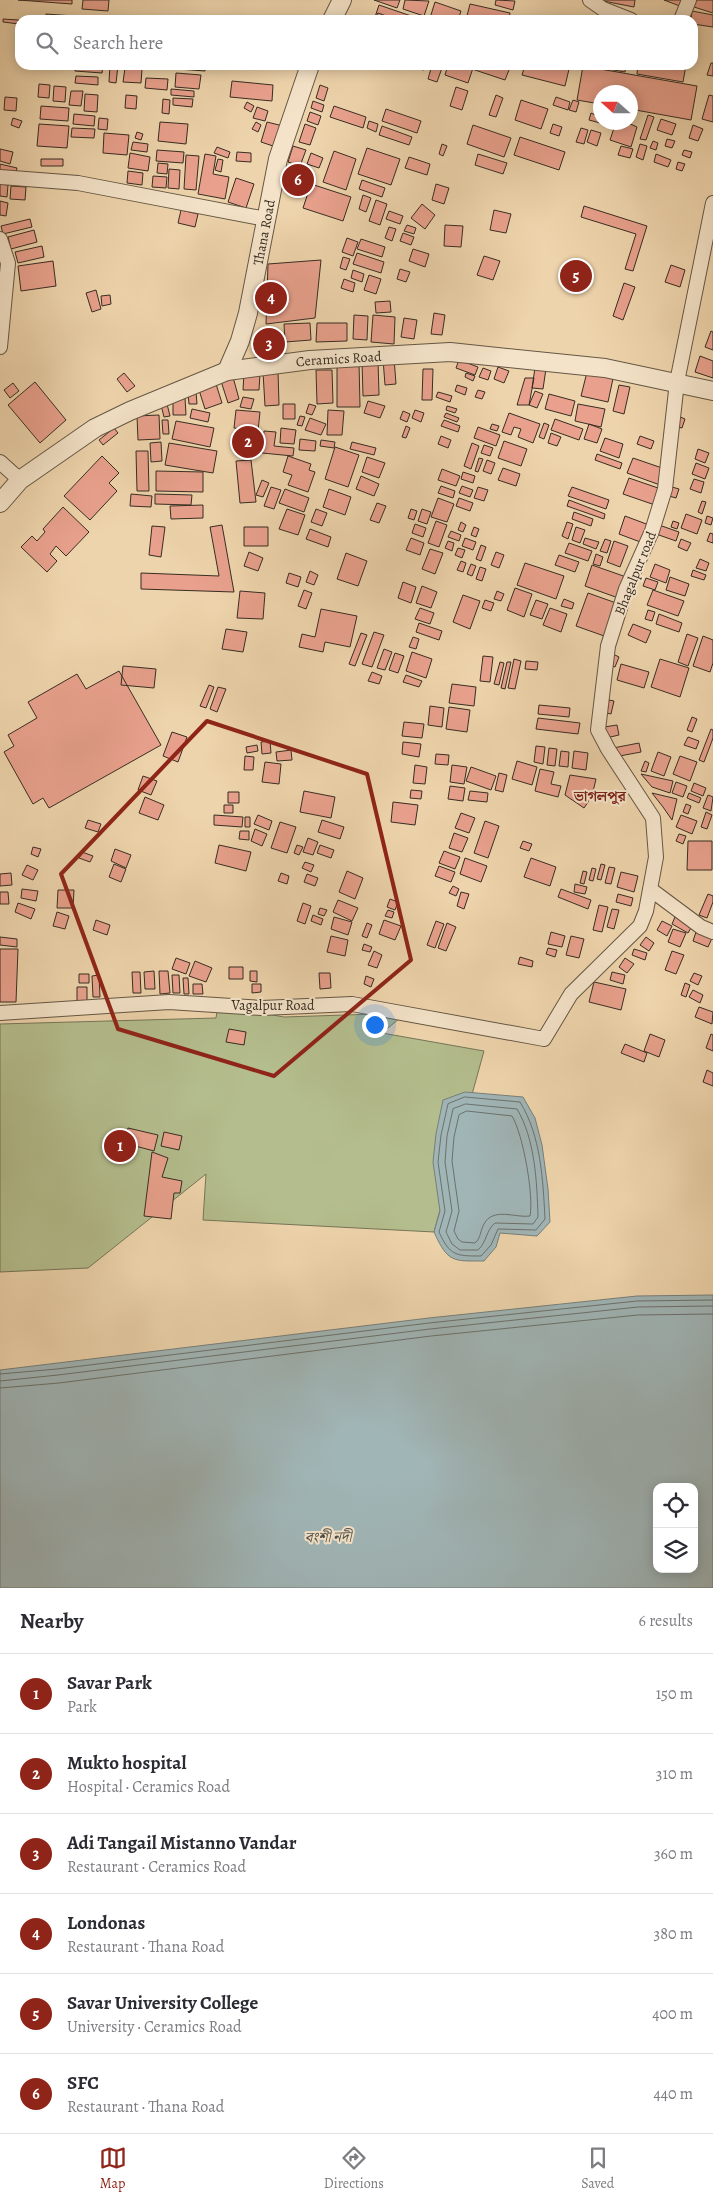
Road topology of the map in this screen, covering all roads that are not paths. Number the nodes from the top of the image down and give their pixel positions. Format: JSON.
{"nodes":[{"id":1,"x":342,"y":0,"type":"edge"},
{"id":2,"x":590,"y":0,"type":"edge"},
{"id":3,"x":689,"y":0,"type":"edge"},
{"id":4,"x":334,"y":15,"type":"edge"},
{"id":5,"x":618,"y":15,"type":"edge"},
{"id":6,"x":683,"y":15,"type":"edge"},
{"id":7,"x":308,"y":70,"type":"edge"},
{"id":8,"x":0,"y":177,"type":"edge"},
{"id":9,"x":713,"y":203,"type":"edge"},
{"id":10,"x":266,"y":219,"type":"junction"},
{"id":11,"x":0,"y":239,"type":"edge"},
{"id":12,"x":0,"y":348,"type":"edge"},
{"id":13,"x":227,"y":370,"type":"junction"},
{"id":14,"x":677,"y":382,"type":"junction"},
{"id":15,"x":713,"y":391,"type":"edge"},
{"id":16,"x":0,"y":462,"type":"edge"},
{"id":17,"x":20,"y":480,"type":"junction"},
{"id":18,"x":0,"y":503,"type":"edge"},
{"id":19,"x":650,"y":889,"type":"junction"},
{"id":20,"x":713,"y":932,"type":"edge"},
{"id":21,"x":0,"y":1013,"type":"edge"},
{"id":22,"x":544,"y":1039,"type":"joint"}],
"edges":[{"from":1,"to":4,"type":"street"},
{"from":2,"to":5,"type":"street"},
{"from":3,"to":6,"type":"street"},
{"from":7,"to":10,"type":"street","name":"Thana Road"},
{"from":8,"to":10,"type":"street"},
{"from":9,"to":14,"type":"street","name":"Bhagalpur road"},
{"from":10,"to":13,"type":"street","name":"Thana Road"},
{"from":11,"to":12,"type":"street"},
{"from":13,"to":14,"type":"street","name":"Ceramics Road"},
{"from":13,"to":17,"type":"street","name":"Ceramics Road"},
{"from":14,"to":15,"type":"street","name":"Ceramics Road"},
{"from":14,"to":19,"type":"street","name":"Bhagalpur road"},
{"from":16,"to":17,"type":"street"},
{"from":17,"to":18,"type":"street","name":"Ceramics Road"},
{"from":19,"to":20,"type":"street"},
{"from":19,"to":22,"type":"street","name":"Bhagalpur road"},
{"from":21,"to":22,"type":"street","name":"Vagalpur Road"}]}
